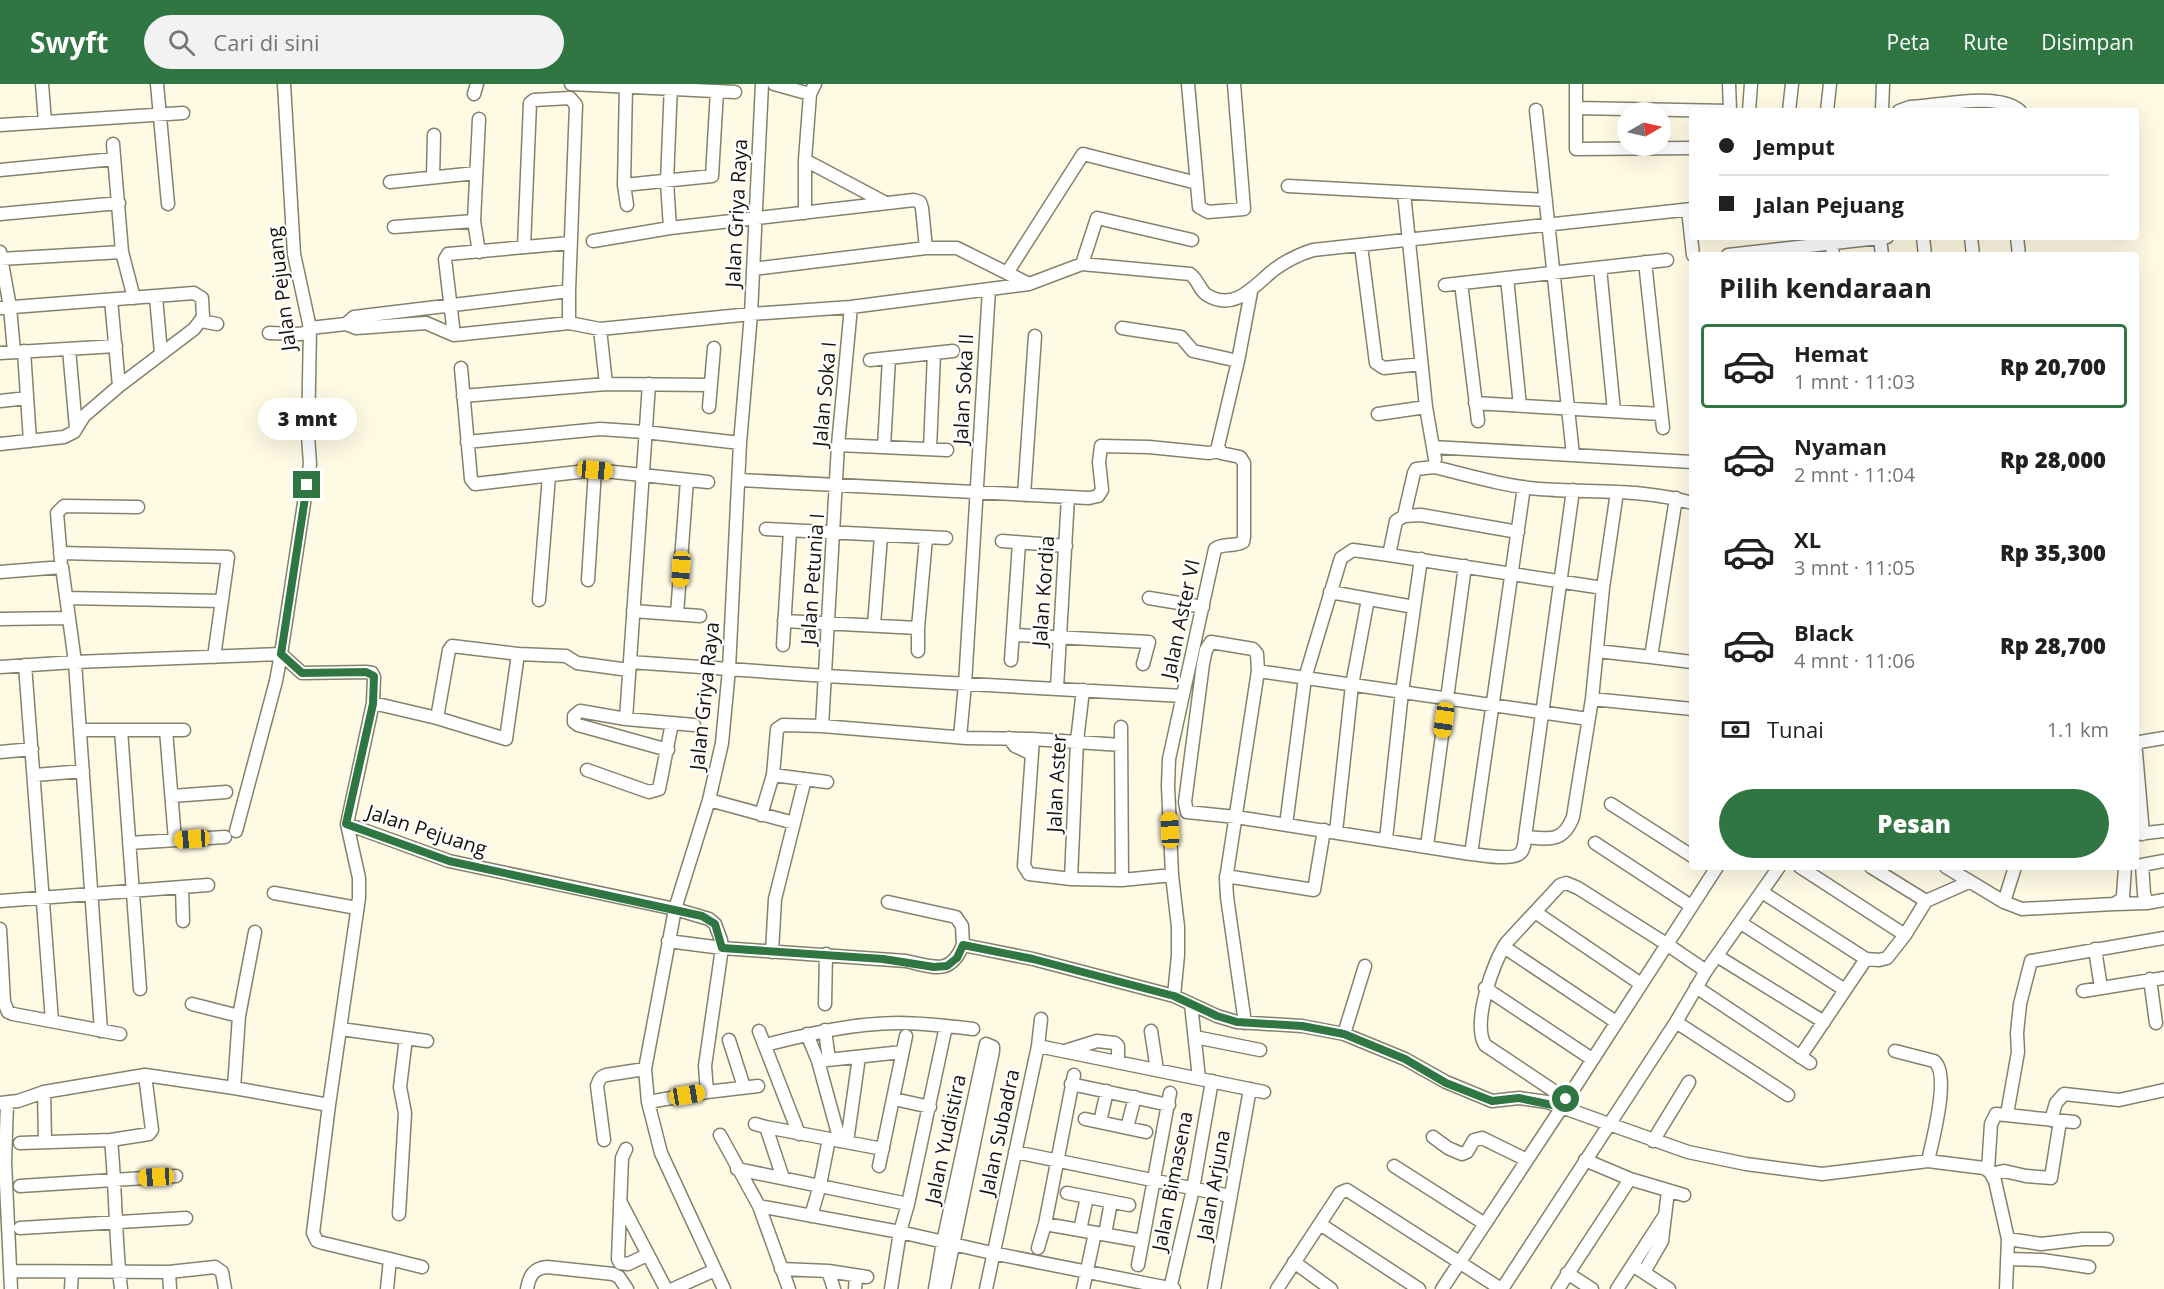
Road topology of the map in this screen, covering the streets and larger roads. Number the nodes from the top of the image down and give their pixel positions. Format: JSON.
{"nodes":[{"id":1,"x":42,"y":84,"type":"edge"},
{"id":2,"x":157,"y":84,"type":"edge"},
{"id":3,"x":284,"y":84,"type":"edge"},
{"id":4,"x":571,"y":84,"type":"edge"},
{"id":5,"x":762,"y":84,"type":"edge"},
{"id":6,"x":774,"y":84,"type":"edge"},
{"id":7,"x":1188,"y":84,"type":"edge"},
{"id":8,"x":1234,"y":84,"type":"edge"},
{"id":9,"x":1576,"y":84,"type":"edge"},
{"id":10,"x":1729,"y":84,"type":"edge"},
{"id":11,"x":1751,"y":84,"type":"edge"},
{"id":12,"x":1792,"y":84,"type":"edge"},
{"id":13,"x":1830,"y":84,"type":"edge"},
{"id":14,"x":1883,"y":84,"type":"edge"},
{"id":15,"x":671,"y":86,"type":"edge"},
{"id":16,"x":626,"y":87,"type":"junction"},
{"id":17,"x":812,"y":89,"type":"edge"},
{"id":18,"x":717,"y":91,"type":"junction"},
{"id":19,"x":735,"y":92,"type":"dead end"},
{"id":20,"x":1576,"y":108,"type":"junction"},
{"id":21,"x":1730,"y":108,"type":"edge"},
{"id":22,"x":1749,"y":108,"type":"edge"},
{"id":23,"x":1789,"y":108,"type":"edge"},
{"id":24,"x":1827,"y":108,"type":"edge"},
{"id":25,"x":1882,"y":108,"type":"edge"},
{"id":26,"x":1907,"y":108,"type":"edge"},
{"id":27,"x":2015,"y":108,"type":"edge"},
{"id":28,"x":1689,"y":109,"type":"edge"},
{"id":29,"x":1536,"y":110,"type":"dead end"},
{"id":30,"x":183,"y":113,"type":"dead end"},
{"id":31,"x":160,"y":115,"type":"junction"},
{"id":32,"x":479,"y":119,"type":"dead end"},
{"id":33,"x":45,"y":122,"type":"junction"},
{"id":34,"x":0,"y":125,"type":"edge"},
{"id":35,"x":434,"y":135,"type":"dead end"},
{"id":36,"x":113,"y":144,"type":"dead end"},
{"id":37,"x":1689,"y":148,"type":"edge"},
{"id":38,"x":114,"y":159,"type":"junction"},
{"id":39,"x":805,"y":160,"type":"junction"},
{"id":40,"x":0,"y":170,"type":"edge"},
{"id":41,"x":476,"y":173,"type":"junction"},
{"id":42,"x":433,"y":177,"type":"junction"},
{"id":43,"x":390,"y":182,"type":"dead end"},
{"id":44,"x":667,"y":182,"type":"junction"},
{"id":45,"x":1197,"y":183,"type":"junction"},
{"id":46,"x":624,"y":185,"type":"junction"},
{"id":47,"x":1288,"y":186,"type":"dead end"},
{"id":48,"x":1404,"y":192,"type":"junction"},
{"id":49,"x":1546,"y":200,"type":"junction"},
{"id":50,"x":119,"y":203,"type":"junction"},
{"id":51,"x":886,"y":203,"type":"junction"},
{"id":52,"x":168,"y":204,"type":"dead end"},
{"id":53,"x":627,"y":205,"type":"dead end"},
{"id":54,"x":1689,"y":209,"type":"edge"},
{"id":55,"x":805,"y":213,"type":"junction"},
{"id":56,"x":0,"y":214,"type":"edge"},
{"id":57,"x":756,"y":218,"type":"junction"},
{"id":58,"x":474,"y":221,"type":"junction"},
{"id":59,"x":1549,"y":225,"type":"junction"},
{"id":60,"x":394,"y":227,"type":"dead end"},
{"id":61,"x":670,"y":228,"type":"junction"},
{"id":62,"x":1192,"y":240,"type":"dead end"},
{"id":63,"x":1409,"y":240,"type":"junction"},
{"id":64,"x":1866,"y":240,"type":"edge"},
{"id":65,"x":593,"y":241,"type":"dead end"},
{"id":66,"x":570,"y":243,"type":"junction"},
{"id":67,"x":1832,"y":245,"type":"edge"},
{"id":68,"x":1361,"y":246,"type":"junction"},
{"id":69,"x":524,"y":247,"type":"junction"},
{"id":70,"x":926,"y":248,"type":"junction"},
{"id":71,"x":122,"y":252,"type":"junction"},
{"id":72,"x":479,"y":252,"type":"junction"},
{"id":73,"x":1786,"y":252,"type":"edge"},
{"id":74,"x":0,"y":256,"type":"edge"},
{"id":75,"x":1667,"y":260,"type":"dead end"},
{"id":76,"x":1645,"y":262,"type":"junction"},
{"id":77,"x":1082,"y":264,"type":"junction"},
{"id":78,"x":1600,"y":268,"type":"junction"},
{"id":79,"x":753,"y":269,"type":"junction"},
{"id":80,"x":1007,"y":273,"type":"junction"},
{"id":81,"x":1554,"y":273,"type":"junction"},
{"id":82,"x":1507,"y":278,"type":"junction"},
{"id":83,"x":1461,"y":283,"type":"junction"},
{"id":84,"x":1029,"y":284,"type":"junction"},
{"id":85,"x":1445,"y":285,"type":"dead end"},
{"id":86,"x":989,"y":290,"type":"junction"},
{"id":87,"x":569,"y":291,"type":"junction"},
{"id":88,"x":1251,"y":292,"type":"junction"},
{"id":89,"x":156,"y":297,"type":"junction"},
{"id":90,"x":134,"y":298,"type":"junction"},
{"id":91,"x":111,"y":300,"type":"junction"},
{"id":92,"x":450,"y":305,"type":"junction"},
{"id":93,"x":5,"y":307,"type":"edge"},
{"id":94,"x":851,"y":307,"type":"junction"},
{"id":95,"x":424,"y":309,"type":"junction"},
{"id":96,"x":751,"y":314,"type":"junction"},
{"id":97,"x":201,"y":321,"type":"junction"},
{"id":98,"x":426,"y":323,"type":"junction"},
{"id":99,"x":569,"y":323,"type":"junction"},
{"id":100,"x":217,"y":324,"type":"dead end"},
{"id":101,"x":346,"y":324,"type":"junction"},
{"id":102,"x":310,"y":328,"type":"junction"},
{"id":103,"x":600,"y":328,"type":"junction"},
{"id":104,"x":1122,"y":328,"type":"dead end"},
{"id":105,"x":269,"y":333,"type":"dead end"},
{"id":106,"x":454,"y":335,"type":"junction"},
{"id":107,"x":1035,"y":336,"type":"dead end"},
{"id":108,"x":116,"y":346,"type":"junction"},
{"id":109,"x":69,"y":348,"type":"junction"},
{"id":110,"x":714,"y":348,"type":"dead end"},
{"id":111,"x":19,"y":351,"type":"junction"},
{"id":112,"x":953,"y":351,"type":"dead end"},
{"id":113,"x":0,"y":353,"type":"edge"},
{"id":114,"x":161,"y":353,"type":"junction"},
{"id":115,"x":934,"y":353,"type":"junction"},
{"id":116,"x":889,"y":358,"type":"junction"},
{"id":117,"x":870,"y":360,"type":"dead end"},
{"id":118,"x":1238,"y":361,"type":"junction"},
{"id":119,"x":1421,"y":364,"type":"junction"},
{"id":120,"x":461,"y":368,"type":"dead end"},
{"id":121,"x":606,"y":384,"type":"junction"},
{"id":122,"x":649,"y":384,"type":"junction"},
{"id":123,"x":710,"y":385,"type":"junction"},
{"id":124,"x":118,"y":387,"type":"junction"},
{"id":125,"x":463,"y":396,"type":"junction"},
{"id":126,"x":27,"y":398,"type":"junction"},
{"id":127,"x":0,"y":401,"type":"edge"},
{"id":128,"x":1475,"y":403,"type":"junction"},
{"id":129,"x":1520,"y":406,"type":"junction"},
{"id":130,"x":709,"y":407,"type":"dead end"},
{"id":131,"x":1426,"y":407,"type":"junction"},
{"id":132,"x":1568,"y":409,"type":"junction"},
{"id":133,"x":1614,"y":411,"type":"junction"},
{"id":134,"x":1378,"y":414,"type":"dead end"},
{"id":135,"x":1661,"y":414,"type":"junction"},
{"id":136,"x":1478,"y":421,"type":"dead end"},
{"id":137,"x":76,"y":428,"type":"junction"},
{"id":138,"x":1663,"y":428,"type":"dead end"},
{"id":139,"x":645,"y":432,"type":"junction"},
{"id":140,"x":30,"y":441,"type":"junction"},
{"id":141,"x":467,"y":442,"type":"junction"},
{"id":142,"x":741,"y":443,"type":"junction"},
{"id":143,"x":0,"y":444,"type":"edge"},
{"id":144,"x":838,"y":445,"type":"junction"},
{"id":145,"x":884,"y":447,"type":"junction"},
{"id":146,"x":930,"y":449,"type":"junction"},
{"id":147,"x":947,"y":450,"type":"dead end"},
{"id":148,"x":1219,"y":451,"type":"junction"},
{"id":149,"x":1573,"y":455,"type":"junction"},
{"id":150,"x":1689,"y":462,"type":"edge"},
{"id":151,"x":595,"y":470,"type":"junction"},
{"id":152,"x":641,"y":475,"type":"junction"},
{"id":153,"x":549,"y":476,"type":"junction"},
{"id":154,"x":687,"y":480,"type":"junction"},
{"id":155,"x":740,"y":480,"type":"junction"},
{"id":156,"x":708,"y":482,"type":"dead end"},
{"id":157,"x":838,"y":485,"type":"junction"},
{"id":158,"x":1524,"y":487,"type":"junction"},
{"id":159,"x":1573,"y":490,"type":"junction"},
{"id":160,"x":977,"y":491,"type":"junction"},
{"id":161,"x":1617,"y":492,"type":"junction"},
{"id":162,"x":1024,"y":495,"type":"junction"},
{"id":163,"x":1068,"y":497,"type":"junction"},
{"id":164,"x":1676,"y":498,"type":"junction"},
{"id":165,"x":1689,"y":502,"type":"edge"},
{"id":166,"x":138,"y":507,"type":"dead end"},
{"id":167,"x":1404,"y":516,"type":"junction"},
{"id":168,"x":766,"y":529,"type":"dead end"},
{"id":169,"x":790,"y":531,"type":"junction"},
{"id":170,"x":1518,"y":532,"type":"junction"},
{"id":171,"x":834,"y":533,"type":"junction"},
{"id":172,"x":881,"y":536,"type":"junction"},
{"id":173,"x":926,"y":538,"type":"junction"},
{"id":174,"x":946,"y":538,"type":"dead end"},
{"id":175,"x":1002,"y":541,"type":"dead end"},
{"id":176,"x":1019,"y":543,"type":"junction"},
{"id":177,"x":1066,"y":546,"type":"junction"},
{"id":178,"x":60,"y":553,"type":"junction"},
{"id":179,"x":1389,"y":555,"type":"junction"},
{"id":180,"x":1421,"y":560,"type":"junction"},
{"id":181,"x":1465,"y":566,"type":"junction"},
{"id":182,"x":62,"y":567,"type":"junction"},
{"id":183,"x":0,"y":572,"type":"edge"},
{"id":184,"x":1512,"y":574,"type":"junction"},
{"id":185,"x":588,"y":580,"type":"dead end"},
{"id":186,"x":1559,"y":581,"type":"junction"},
{"id":187,"x":1603,"y":588,"type":"junction"},
{"id":188,"x":1330,"y":592,"type":"junction"},
{"id":189,"x":67,"y":598,"type":"junction"},
{"id":190,"x":1149,"y":598,"type":"dead end"},
{"id":191,"x":1368,"y":598,"type":"junction"},
{"id":192,"x":539,"y":600,"type":"dead end"},
{"id":193,"x":222,"y":601,"type":"junction"},
{"id":194,"x":1203,"y":607,"type":"junction"},
{"id":195,"x":1414,"y":607,"type":"junction"},
{"id":196,"x":633,"y":611,"type":"junction"},
{"id":197,"x":677,"y":614,"type":"junction"},
{"id":198,"x":700,"y":616,"type":"dead end"},
{"id":199,"x":67,"y":618,"type":"junction"},
{"id":200,"x":0,"y":619,"type":"edge"},
{"id":201,"x":784,"y":621,"type":"junction"},
{"id":202,"x":829,"y":623,"type":"junction"},
{"id":203,"x":874,"y":625,"type":"junction"},
{"id":204,"x":918,"y":628,"type":"junction"},
{"id":205,"x":1014,"y":635,"type":"junction"},
{"id":206,"x":1059,"y":636,"type":"junction"},
{"id":207,"x":783,"y":645,"type":"dead end"},
{"id":208,"x":918,"y":651,"type":"dead end"},
{"id":209,"x":1597,"y":651,"type":"junction"},
{"id":210,"x":281,"y":654,"type":"junction"},
{"id":211,"x":518,"y":654,"type":"junction"},
{"id":212,"x":214,"y":657,"type":"junction"},
{"id":213,"x":1652,"y":657,"type":"junction"},
{"id":214,"x":1011,"y":660,"type":"dead end"},
{"id":215,"x":75,"y":662,"type":"junction"},
{"id":216,"x":1689,"y":662,"type":"edge"},
{"id":217,"x":1143,"y":664,"type":"dead end"},
{"id":218,"x":25,"y":665,"type":"junction"},
{"id":219,"x":630,"y":666,"type":"junction"},
{"id":220,"x":0,"y":667,"type":"edge"},
{"id":221,"x":729,"y":669,"type":"junction"},
{"id":222,"x":1258,"y":671,"type":"junction"},
{"id":223,"x":825,"y":676,"type":"junction"},
{"id":224,"x":1305,"y":678,"type":"junction"},
{"id":225,"x":965,"y":684,"type":"junction"},
{"id":226,"x":1352,"y":686,"type":"junction"},
{"id":227,"x":1057,"y":688,"type":"junction"},
{"id":228,"x":1083,"y":690,"type":"junction"},
{"id":229,"x":1402,"y":692,"type":"junction"},
{"id":230,"x":1183,"y":696,"type":"junction"},
{"id":231,"x":1447,"y":699,"type":"junction"},
{"id":232,"x":1592,"y":699,"type":"junction"},
{"id":233,"x":373,"y":704,"type":"junction"},
{"id":234,"x":1492,"y":705,"type":"junction"},
{"id":235,"x":1689,"y":709,"type":"edge"},
{"id":236,"x":1542,"y":712,"type":"junction"},
{"id":237,"x":437,"y":718,"type":"junction"},
{"id":238,"x":626,"y":719,"type":"junction"},
{"id":239,"x":1588,"y":719,"type":"junction"},
{"id":240,"x":672,"y":723,"type":"junction"},
{"id":241,"x":694,"y":725,"type":"dead end"},
{"id":242,"x":822,"y":726,"type":"junction"},
{"id":243,"x":1121,"y":727,"type":"dead end"},
{"id":244,"x":80,"y":730,"type":"junction"},
{"id":245,"x":121,"y":730,"type":"junction"},
{"id":246,"x":166,"y":730,"type":"junction"},
{"id":247,"x":184,"y":730,"type":"dead end"},
{"id":248,"x":960,"y":737,"type":"junction"},
{"id":249,"x":1009,"y":738,"type":"junction"},
{"id":250,"x":2164,"y":738,"type":"edge"},
{"id":251,"x":1033,"y":739,"type":"junction"},
{"id":252,"x":1077,"y":741,"type":"junction"},
{"id":253,"x":2139,"y":743,"type":"edge"},
{"id":254,"x":1121,"y":744,"type":"junction"},
{"id":255,"x":32,"y":749,"type":"junction"},
{"id":256,"x":668,"y":750,"type":"junction"},
{"id":257,"x":0,"y":752,"type":"edge"},
{"id":258,"x":1032,"y":754,"type":"junction"},
{"id":259,"x":587,"y":770,"type":"dead end"},
{"id":260,"x":83,"y":771,"type":"junction"},
{"id":261,"x":34,"y":775,"type":"junction"},
{"id":262,"x":773,"y":775,"type":"junction"},
{"id":263,"x":805,"y":779,"type":"junction"},
{"id":264,"x":827,"y":782,"type":"dead end"},
{"id":265,"x":226,"y":792,"type":"dead end"},
{"id":266,"x":172,"y":796,"type":"junction"},
{"id":267,"x":709,"y":800,"type":"junction"},
{"id":268,"x":1611,"y":804,"type":"dead end"},
{"id":269,"x":761,"y":815,"type":"junction"},
{"id":270,"x":1236,"y":817,"type":"junction"},
{"id":271,"x":2139,"y":818,"type":"edge"},
{"id":272,"x":346,"y":824,"type":"junction"},
{"id":273,"x":794,"y":824,"type":"junction"},
{"id":274,"x":1286,"y":825,"type":"junction"},
{"id":275,"x":1330,"y":831,"type":"junction"},
{"id":276,"x":2164,"y":831,"type":"edge"},
{"id":277,"x":2140,"y":834,"type":"edge"},
{"id":278,"x":1525,"y":837,"type":"junction"},
{"id":279,"x":175,"y":840,"type":"junction"},
{"id":280,"x":1386,"y":840,"type":"junction"},
{"id":281,"x":129,"y":843,"type":"junction"},
{"id":282,"x":1595,"y":843,"type":"dead end"},
{"id":283,"x":1427,"y":846,"type":"junction"},
{"id":284,"x":1472,"y":854,"type":"junction"},
{"id":285,"x":1689,"y":854,"type":"edge"},
{"id":286,"x":2164,"y":861,"type":"edge"},
{"id":287,"x":2139,"y":865,"type":"edge"},
{"id":288,"x":1713,"y":870,"type":"edge"},
{"id":289,"x":1777,"y":870,"type":"edge"},
{"id":290,"x":1805,"y":870,"type":"edge"},
{"id":291,"x":1876,"y":870,"type":"edge"},
{"id":292,"x":1951,"y":870,"type":"edge"},
{"id":293,"x":2014,"y":870,"type":"edge"},
{"id":294,"x":2125,"y":870,"type":"edge"},
{"id":295,"x":1172,"y":875,"type":"junction"},
{"id":296,"x":1226,"y":876,"type":"junction"},
{"id":297,"x":1071,"y":879,"type":"junction"},
{"id":298,"x":1122,"y":880,"type":"junction"},
{"id":299,"x":1969,"y":882,"type":"junction"},
{"id":300,"x":208,"y":885,"type":"dead end"},
{"id":301,"x":182,"y":887,"type":"junction"},
{"id":302,"x":132,"y":890,"type":"junction"},
{"id":303,"x":1762,"y":892,"type":"junction"},
{"id":304,"x":274,"y":893,"type":"dead end"},
{"id":305,"x":92,"y":894,"type":"junction"},
{"id":306,"x":44,"y":898,"type":"junction"},
{"id":307,"x":2164,"y":900,"type":"edge"},
{"id":308,"x":0,"y":901,"type":"edge"},
{"id":309,"x":1926,"y":901,"type":"junction"},
{"id":310,"x":888,"y":902,"type":"dead end"},
{"id":311,"x":2004,"y":902,"type":"junction"},
{"id":312,"x":2147,"y":903,"type":"junction"},
{"id":313,"x":2114,"y":904,"type":"junction"},
{"id":314,"x":1691,"y":906,"type":"junction"},
{"id":315,"x":357,"y":908,"type":"junction"},
{"id":316,"x":675,"y":909,"type":"junction"},
{"id":317,"x":1535,"y":912,"type":"junction"},
{"id":318,"x":183,"y":921,"type":"dead end"},
{"id":319,"x":1741,"y":923,"type":"junction"},
{"id":320,"x":0,"y":929,"type":"edge"},
{"id":321,"x":255,"y":932,"type":"dead end"},
{"id":322,"x":1905,"y":934,"type":"junction"},
{"id":323,"x":2164,"y":938,"type":"edge"},
{"id":324,"x":668,"y":941,"type":"junction"},
{"id":325,"x":963,"y":945,"type":"junction"},
{"id":326,"x":1668,"y":945,"type":"junction"},
{"id":327,"x":1504,"y":947,"type":"junction"},
{"id":328,"x":722,"y":948,"type":"junction"},
{"id":329,"x":2094,"y":949,"type":"junction"},
{"id":330,"x":771,"y":952,"type":"junction"},
{"id":331,"x":825,"y":954,"type":"junction"},
{"id":332,"x":1717,"y":956,"type":"junction"},
{"id":333,"x":1866,"y":959,"type":"junction"},
{"id":334,"x":1365,"y":966,"type":"dead end"},
{"id":335,"x":1706,"y":971,"type":"junction"},
{"id":336,"x":2164,"y":978,"type":"edge"},
{"id":337,"x":2150,"y":979,"type":"junction"},
{"id":338,"x":1641,"y":984,"type":"junction"},
{"id":339,"x":1696,"y":987,"type":"junction"},
{"id":340,"x":1485,"y":988,"type":"junction"},
{"id":341,"x":2101,"y":988,"type":"junction"},
{"id":342,"x":140,"y":989,"type":"dead end"},
{"id":343,"x":1845,"y":990,"type":"junction"},
{"id":344,"x":2083,"y":991,"type":"dead end"},
{"id":345,"x":1174,"y":996,"type":"junction"},
{"id":346,"x":192,"y":1004,"type":"dead end"},
{"id":347,"x":825,"y":1004,"type":"dead end"},
{"id":348,"x":1191,"y":1004,"type":"junction"},
{"id":349,"x":239,"y":1016,"type":"junction"},
{"id":350,"x":1041,"y":1019,"type":"dead end"},
{"id":351,"x":52,"y":1021,"type":"junction"},
{"id":352,"x":1616,"y":1022,"type":"junction"},
{"id":353,"x":1676,"y":1022,"type":"junction"},
{"id":354,"x":1245,"y":1023,"type":"junction"},
{"id":355,"x":1824,"y":1023,"type":"junction"},
{"id":356,"x":2156,"y":1023,"type":"dead end"},
{"id":357,"x":946,"y":1026,"type":"junction"},
{"id":358,"x":341,"y":1029,"type":"junction"},
{"id":359,"x":973,"y":1029,"type":"dead end"},
{"id":360,"x":759,"y":1030,"type":"dead end"},
{"id":361,"x":825,"y":1030,"type":"junction"},
{"id":362,"x":101,"y":1031,"type":"junction"},
{"id":363,"x":1151,"y":1031,"type":"dead end"},
{"id":364,"x":120,"y":1034,"type":"dead end"},
{"id":365,"x":807,"y":1034,"type":"junction"},
{"id":366,"x":1344,"y":1034,"type":"junction"},
{"id":367,"x":906,"y":1036,"type":"dead end"},
{"id":368,"x":1195,"y":1036,"type":"junction"},
{"id":369,"x":406,"y":1038,"type":"junction"},
{"id":370,"x":729,"y":1040,"type":"dead end"},
{"id":371,"x":427,"y":1041,"type":"dead end"},
{"id":372,"x":765,"y":1045,"type":"junction"},
{"id":373,"x":1038,"y":1046,"type":"junction"},
{"id":374,"x":989,"y":1048,"type":"dead end"},
{"id":375,"x":1260,"y":1050,"type":"dead end"},
{"id":376,"x":1064,"y":1051,"type":"junction"},
{"id":377,"x":1895,"y":1051,"type":"dead end"},
{"id":378,"x":902,"y":1052,"type":"junction"},
{"id":379,"x":859,"y":1057,"type":"junction"},
{"id":380,"x":1592,"y":1059,"type":"junction"},
{"id":381,"x":824,"y":1061,"type":"junction"},
{"id":382,"x":1118,"y":1062,"type":"junction"},
{"id":383,"x":645,"y":1069,"type":"junction"},
{"id":384,"x":1157,"y":1070,"type":"junction"},
{"id":385,"x":145,"y":1075,"type":"junction"},
{"id":386,"x":1199,"y":1078,"type":"junction"},
{"id":387,"x":1212,"y":1081,"type":"junction"},
{"id":388,"x":1689,"y":1083,"type":"dead end"},
{"id":389,"x":758,"y":1086,"type":"dead end"},
{"id":390,"x":744,"y":1087,"type":"junction"},
{"id":391,"x":234,"y":1088,"type":"junction"},
{"id":392,"x":1250,"y":1089,"type":"junction"},
{"id":393,"x":2164,"y":1090,"type":"edge"},
{"id":394,"x":1107,"y":1091,"type":"junction"},
{"id":395,"x":44,"y":1092,"type":"junction"},
{"id":396,"x":707,"y":1092,"type":"junction"},
{"id":397,"x":1264,"y":1092,"type":"dead end"},
{"id":398,"x":1788,"y":1095,"type":"dead end"},
{"id":399,"x":1135,"y":1097,"type":"junction"},
{"id":400,"x":894,"y":1099,"type":"junction"},
{"id":401,"x":648,"y":1102,"type":"junction"},
{"id":402,"x":3,"y":1103,"type":"edge"},
{"id":403,"x":1564,"y":1103,"type":"junction"},
{"id":404,"x":329,"y":1105,"type":"junction"},
{"id":405,"x":930,"y":1107,"type":"junction"},
{"id":406,"x":2007,"y":1114,"type":"junction"},
{"id":407,"x":1085,"y":1119,"type":"dead end"},
{"id":408,"x":2056,"y":1120,"type":"junction"},
{"id":409,"x":1100,"y":1122,"type":"junction"},
{"id":410,"x":2074,"y":1122,"type":"dead end"},
{"id":411,"x":1610,"y":1124,"type":"junction"},
{"id":412,"x":1127,"y":1128,"type":"junction"},
{"id":413,"x":1146,"y":1132,"type":"dead end"},
{"id":414,"x":799,"y":1134,"type":"junction"},
{"id":415,"x":720,"y":1135,"type":"dead end"},
{"id":416,"x":1433,"y":1137,"type":"dead end"},
{"id":417,"x":111,"y":1140,"type":"junction"},
{"id":418,"x":604,"y":1140,"type":"dead end"},
{"id":419,"x":45,"y":1141,"type":"junction"},
{"id":420,"x":839,"y":1141,"type":"junction"},
{"id":421,"x":1653,"y":1141,"type":"junction"},
{"id":422,"x":20,"y":1143,"type":"dead end"},
{"id":423,"x":626,"y":1149,"type":"dead end"},
{"id":424,"x":883,"y":1149,"type":"junction"},
{"id":425,"x":1015,"y":1152,"type":"junction"},
{"id":426,"x":1527,"y":1160,"type":"junction"},
{"id":427,"x":1586,"y":1160,"type":"junction"},
{"id":428,"x":1057,"y":1161,"type":"junction"},
{"id":429,"x":1928,"y":1161,"type":"junction"},
{"id":430,"x":2,"y":1162,"type":"edge"},
{"id":431,"x":879,"y":1166,"type":"dead end"},
{"id":432,"x":1394,"y":1166,"type":"dead end"},
{"id":433,"x":737,"y":1169,"type":"junction"},
{"id":434,"x":1990,"y":1172,"type":"junction"},
{"id":435,"x":176,"y":1176,"type":"dead end"},
{"id":436,"x":783,"y":1178,"type":"junction"},
{"id":437,"x":114,"y":1179,"type":"junction"},
{"id":438,"x":1630,"y":1179,"type":"junction"},
{"id":439,"x":1154,"y":1181,"type":"junction"},
{"id":440,"x":820,"y":1185,"type":"junction"},
{"id":441,"x":20,"y":1186,"type":"dead end"},
{"id":442,"x":1193,"y":1189,"type":"junction"},
{"id":443,"x":1668,"y":1191,"type":"junction"},
{"id":444,"x":1066,"y":1193,"type":"dead end"},
{"id":445,"x":1684,"y":1195,"type":"dead end"},
{"id":446,"x":1230,"y":1196,"type":"junction"},
{"id":447,"x":1087,"y":1197,"type":"junction"},
{"id":448,"x":620,"y":1200,"type":"junction"},
{"id":449,"x":1111,"y":1202,"type":"junction"},
{"id":450,"x":908,"y":1204,"type":"junction"},
{"id":451,"x":1129,"y":1205,"type":"dead end"},
{"id":452,"x":759,"y":1206,"type":"junction"},
{"id":453,"x":3,"y":1207,"type":"edge"},
{"id":454,"x":399,"y":1214,"type":"dead end"},
{"id":455,"x":1665,"y":1215,"type":"junction"},
{"id":456,"x":811,"y":1216,"type":"junction"},
{"id":457,"x":186,"y":1218,"type":"dead end"},
{"id":458,"x":115,"y":1222,"type":"junction"},
{"id":459,"x":1045,"y":1224,"type":"junction"},
{"id":460,"x":1320,"y":1224,"type":"junction"},
{"id":461,"x":1485,"y":1224,"type":"junction"},
{"id":462,"x":20,"y":1228,"type":"dead end"},
{"id":463,"x":1080,"y":1230,"type":"junction"},
{"id":464,"x":900,"y":1232,"type":"junction"},
{"id":465,"x":1100,"y":1233,"type":"junction"},
{"id":466,"x":2008,"y":1239,"type":"junction"},
{"id":467,"x":2107,"y":1239,"type":"dead end"},
{"id":468,"x":1143,"y":1241,"type":"junction"},
{"id":469,"x":947,"y":1243,"type":"junction"},
{"id":470,"x":1038,"y":1248,"type":"dead end"},
{"id":471,"x":5,"y":1252,"type":"edge"},
{"id":472,"x":992,"y":1253,"type":"junction"},
{"id":473,"x":647,"y":1255,"type":"junction"},
{"id":474,"x":390,"y":1259,"type":"junction"},
{"id":475,"x":2008,"y":1259,"type":"junction"},
{"id":476,"x":1294,"y":1262,"type":"junction"},
{"id":477,"x":1459,"y":1263,"type":"junction"},
{"id":478,"x":1138,"y":1265,"type":"dead end"},
{"id":479,"x":1631,"y":1265,"type":"junction"},
{"id":480,"x":422,"y":1266,"type":"dead end"},
{"id":481,"x":2089,"y":1267,"type":"dead end"},
{"id":482,"x":781,"y":1269,"type":"junction"},
{"id":483,"x":715,"y":1270,"type":"junction"},
{"id":484,"x":10,"y":1271,"type":"junction"},
{"id":485,"x":828,"y":1271,"type":"junction"},
{"id":486,"x":72,"y":1272,"type":"junction"},
{"id":487,"x":119,"y":1272,"type":"junction"},
{"id":488,"x":169,"y":1272,"type":"junction"},
{"id":489,"x":1644,"y":1272,"type":"junction"},
{"id":490,"x":1087,"y":1273,"type":"junction"},
{"id":491,"x":1567,"y":1273,"type":"junction"},
{"id":492,"x":11,"y":1289,"type":"edge"},
{"id":493,"x":71,"y":1289,"type":"edge"},
{"id":494,"x":122,"y":1289,"type":"edge"},
{"id":495,"x":170,"y":1289,"type":"edge"},
{"id":496,"x":225,"y":1289,"type":"edge"},
{"id":497,"x":387,"y":1289,"type":"edge"},
{"id":498,"x":527,"y":1289,"type":"edge"},
{"id":499,"x":627,"y":1289,"type":"edge"},
{"id":500,"x":666,"y":1289,"type":"edge"},
{"id":501,"x":673,"y":1289,"type":"edge"},
{"id":502,"x":724,"y":1289,"type":"edge"},
{"id":503,"x":789,"y":1289,"type":"edge"},
{"id":504,"x":834,"y":1289,"type":"edge"},
{"id":505,"x":855,"y":1289,"type":"edge"},
{"id":506,"x":891,"y":1289,"type":"edge"},
{"id":507,"x":935,"y":1289,"type":"edge"},
{"id":508,"x":944,"y":1289,"type":"edge"},
{"id":509,"x":986,"y":1289,"type":"edge"},
{"id":510,"x":1083,"y":1289,"type":"edge"},
{"id":511,"x":1171,"y":1289,"type":"edge"},
{"id":512,"x":1214,"y":1289,"type":"edge"},
{"id":513,"x":1277,"y":1289,"type":"edge"},
{"id":514,"x":1331,"y":1289,"type":"edge"},
{"id":515,"x":1419,"y":1289,"type":"edge"},
{"id":516,"x":1442,"y":1289,"type":"edge"},
{"id":517,"x":1502,"y":1289,"type":"edge"},
{"id":518,"x":1558,"y":1289,"type":"edge"},
{"id":519,"x":1592,"y":1289,"type":"edge"},
{"id":520,"x":1617,"y":1289,"type":"edge"},
{"id":521,"x":1669,"y":1289,"type":"edge"},
{"id":522,"x":2006,"y":1289,"type":"edge"}],
"edges":[{"from":1,"to":33,"type":"street"},
{"from":2,"to":31,"type":"street"},
{"from":3,"to":102,"type":"street","name":"Jalan Pejuang"},
{"from":4,"to":16,"type":"street"},
{"from":5,"to":57,"type":"street","name":"Jalan Griya Raya"},
{"from":6,"to":17,"type":"street"},
{"from":7,"to":45,"type":"street"},
{"from":8,"to":45,"type":"street"},
{"from":9,"to":20,"type":"street"},
{"from":10,"to":21,"type":"street"},
{"from":11,"to":22,"type":"street"},
{"from":12,"to":23,"type":"street"},
{"from":13,"to":24,"type":"street"},
{"from":14,"to":25,"type":"street"},
{"from":15,"to":16,"type":"street"},
{"from":15,"to":18,"type":"street"},
{"from":15,"to":44,"type":"street"},
{"from":16,"to":46,"type":"street"},
{"from":17,"to":39,"type":"street"},
{"from":18,"to":19,"type":"street"},
{"from":18,"to":44,"type":"street"},
{"from":20,"to":28,"type":"street"},
{"from":20,"to":37,"type":"street"},
{"from":26,"to":27,"type":"street"},
{"from":29,"to":49,"type":"street"},
{"from":30,"to":31,"type":"street"},
{"from":31,"to":33,"type":"street"},
{"from":31,"to":52,"type":"street"},
{"from":32,"to":41,"type":"street"},
{"from":33,"to":34,"type":"street"},
{"from":35,"to":42,"type":"street"},
{"from":36,"to":38,"type":"street"},
{"from":38,"to":40,"type":"street"},
{"from":38,"to":50,"type":"street"},
{"from":39,"to":51,"type":"street"},
{"from":39,"to":55,"type":"street"},
{"from":41,"to":42,"type":"street"},
{"from":41,"to":58,"type":"street"},
{"from":42,"to":43,"type":"street"},
{"from":44,"to":46,"type":"street"},
{"from":44,"to":61,"type":"street"},
{"from":45,"to":80,"type":"street"},
{"from":46,"to":53,"type":"street"},
{"from":47,"to":48,"type":"street"},
{"from":48,"to":49,"type":"street"},
{"from":48,"to":63,"type":"street"},
{"from":49,"to":59,"type":"street"},
{"from":50,"to":56,"type":"street"},
{"from":50,"to":71,"type":"street"},
{"from":51,"to":55,"type":"street"},
{"from":51,"to":70,"type":"street"},
{"from":54,"to":59,"type":"street"},
{"from":55,"to":57,"type":"street"},
{"from":57,"to":61,"type":"street"},
{"from":57,"to":79,"type":"street","name":"Jalan Griya Raya"},
{"from":58,"to":60,"type":"street"},
{"from":58,"to":72,"type":"street"},
{"from":59,"to":63,"type":"street"},
{"from":59,"to":81,"type":"street"},
{"from":61,"to":65,"type":"street"},
{"from":62,"to":77,"type":"street"},
{"from":63,"to":68,"type":"street"},
{"from":63,"to":119,"type":"street"},
{"from":64,"to":67,"type":"street"},
{"from":66,"to":69,"type":"street"},
{"from":66,"to":69,"type":"street"},
{"from":66,"to":87,"type":"street"},
{"from":67,"to":73,"type":"street"},
{"from":68,"to":88,"type":"street"},
{"from":68,"to":119,"type":"street"},
{"from":69,"to":72,"type":"street"},
{"from":70,"to":79,"type":"street"},
{"from":70,"to":80,"type":"street"},
{"from":71,"to":74,"type":"street"},
{"from":71,"to":90,"type":"street"},
{"from":72,"to":92,"type":"street"},
{"from":74,"to":93,"type":"street"},
{"from":75,"to":76,"type":"street"},
{"from":76,"to":78,"type":"street"},
{"from":76,"to":135,"type":"street"},
{"from":77,"to":84,"type":"street"},
{"from":77,"to":88,"type":"street"},
{"from":78,"to":81,"type":"street"},
{"from":78,"to":133,"type":"street"},
{"from":79,"to":96,"type":"street","name":"Jalan Griya Raya"},
{"from":80,"to":84,"type":"street"},
{"from":81,"to":82,"type":"street"},
{"from":81,"to":132,"type":"street"},
{"from":82,"to":83,"type":"street"},
{"from":82,"to":129,"type":"street"},
{"from":83,"to":85,"type":"street"},
{"from":83,"to":128,"type":"street"},
{"from":84,"to":86,"type":"street"},
{"from":86,"to":94,"type":"street"},
{"from":86,"to":160,"type":"street","name":"Jalan Soka II"},
{"from":87,"to":92,"type":"street"},
{"from":87,"to":99,"type":"street"},
{"from":88,"to":118,"type":"street"},
{"from":89,"to":90,"type":"street"},
{"from":89,"to":97,"type":"street"},
{"from":89,"to":114,"type":"street"},
{"from":90,"to":91,"type":"street"},
{"from":91,"to":93,"type":"street"},
{"from":91,"to":108,"type":"street"},
{"from":92,"to":95,"type":"street"},
{"from":92,"to":106,"type":"street"},
{"from":93,"to":111,"type":"street"},
{"from":94,"to":96,"type":"street"},
{"from":94,"to":144,"type":"street","name":"Jalan Soka I"},
{"from":95,"to":98,"type":"street"},
{"from":95,"to":101,"type":"street"},
{"from":96,"to":103,"type":"street"},
{"from":96,"to":142,"type":"street","name":"Jalan Griya Raya"},
{"from":97,"to":100,"type":"street"},
{"from":97,"to":114,"type":"street"},
{"from":98,"to":101,"type":"street"},
{"from":98,"to":106,"type":"street"},
{"from":99,"to":103,"type":"street"},
{"from":99,"to":106,"type":"street"},
{"from":101,"to":102,"type":"street"},
{"from":102,"to":105,"type":"street"},
{"from":102,"to":210,"type":"street","name":"Jalan Pejuang"},
{"from":103,"to":121,"type":"street"},
{"from":104,"to":118,"type":"street"},
{"from":107,"to":162,"type":"street"},
{"from":108,"to":109,"type":"street"},
{"from":108,"to":124,"type":"street"},
{"from":109,"to":111,"type":"street"},
{"from":109,"to":137,"type":"street"},
{"from":110,"to":123,"type":"street"},
{"from":111,"to":113,"type":"street"},
{"from":111,"to":126,"type":"street"},
{"from":112,"to":115,"type":"street"},
{"from":114,"to":124,"type":"street"},
{"from":115,"to":116,"type":"street"},
{"from":115,"to":146,"type":"street"},
{"from":116,"to":117,"type":"street"},
{"from":116,"to":145,"type":"street"},
{"from":118,"to":148,"type":"street"},
{"from":119,"to":131,"type":"street"},
{"from":120,"to":125,"type":"street"},
{"from":121,"to":122,"type":"street"},
{"from":121,"to":125,"type":"street"},
{"from":122,"to":123,"type":"street"},
{"from":122,"to":139,"type":"street"},
{"from":123,"to":130,"type":"street"},
{"from":124,"to":137,"type":"street"},
{"from":125,"to":141,"type":"street"},
{"from":126,"to":127,"type":"street"},
{"from":126,"to":140,"type":"street"},
{"from":128,"to":129,"type":"street"},
{"from":128,"to":136,"type":"street"},
{"from":129,"to":132,"type":"street"},
{"from":131,"to":134,"type":"street"},
{"from":131,"to":149,"type":"street"},
{"from":132,"to":133,"type":"street"},
{"from":132,"to":149,"type":"street"},
{"from":133,"to":135,"type":"street"},
{"from":135,"to":138,"type":"street"},
{"from":137,"to":140,"type":"street"},
{"from":139,"to":141,"type":"street"},
{"from":139,"to":142,"type":"street"},
{"from":139,"to":152,"type":"street"},
{"from":140,"to":143,"type":"street"},
{"from":141,"to":153,"type":"street"},
{"from":142,"to":155,"type":"street","name":"Jalan Griya Raya"},
{"from":144,"to":145,"type":"street"},
{"from":144,"to":157,"type":"street","name":"Jalan Soka I"},
{"from":145,"to":146,"type":"street"},
{"from":146,"to":147,"type":"street"},
{"from":148,"to":163,"type":"street"},
{"from":148,"to":194,"type":"street","name":"Jalan Aster VI"},
{"from":149,"to":150,"type":"street"},
{"from":151,"to":152,"type":"street"},
{"from":151,"to":153,"type":"street"},
{"from":151,"to":185,"type":"street"},
{"from":152,"to":154,"type":"street"},
{"from":152,"to":196,"type":"street"},
{"from":153,"to":192,"type":"street"},
{"from":154,"to":156,"type":"street"},
{"from":154,"to":197,"type":"street"},
{"from":155,"to":157,"type":"street"},
{"from":155,"to":221,"type":"street","name":"Jalan Griya Raya"},
{"from":157,"to":160,"type":"street"},
{"from":157,"to":171,"type":"street","name":"Jalan Petunia I"},
{"from":158,"to":159,"type":"street"},
{"from":158,"to":167,"type":"street"},
{"from":158,"to":170,"type":"street"},
{"from":159,"to":161,"type":"street"},
{"from":159,"to":186,"type":"street"},
{"from":160,"to":162,"type":"street"},
{"from":160,"to":225,"type":"street","name":"Jalan Soka II"},
{"from":161,"to":164,"type":"street"},
{"from":161,"to":187,"type":"street"},
{"from":162,"to":163,"type":"street"},
{"from":163,"to":177,"type":"street","name":"Jalan Kordia"},
{"from":164,"to":165,"type":"street"},
{"from":164,"to":213,"type":"street"},
{"from":166,"to":178,"type":"street"},
{"from":167,"to":170,"type":"street"},
{"from":167,"to":179,"type":"street"},
{"from":168,"to":169,"type":"street"},
{"from":169,"to":171,"type":"street"},
{"from":169,"to":201,"type":"street"},
{"from":170,"to":184,"type":"street"},
{"from":171,"to":172,"type":"street"},
{"from":171,"to":202,"type":"street","name":"Jalan Petunia I"},
{"from":172,"to":173,"type":"street"},
{"from":172,"to":203,"type":"street"},
{"from":173,"to":174,"type":"street"},
{"from":173,"to":204,"type":"street"},
{"from":175,"to":176,"type":"street"},
{"from":176,"to":177,"type":"street"},
{"from":176,"to":205,"type":"street"},
{"from":177,"to":206,"type":"street","name":"Jalan Kordia"},
{"from":178,"to":182,"type":"street"},
{"from":178,"to":193,"type":"street"},
{"from":179,"to":180,"type":"street"},
{"from":179,"to":188,"type":"street"},
{"from":180,"to":181,"type":"street"},
{"from":180,"to":195,"type":"street"},
{"from":181,"to":184,"type":"street"},
{"from":181,"to":231,"type":"street"},
{"from":182,"to":183,"type":"street"},
{"from":182,"to":189,"type":"street"},
{"from":184,"to":186,"type":"street"},
{"from":184,"to":234,"type":"street"},
{"from":186,"to":187,"type":"street"},
{"from":186,"to":236,"type":"street"},
{"from":187,"to":209,"type":"street"},
{"from":188,"to":191,"type":"street"},
{"from":188,"to":224,"type":"street"},
{"from":189,"to":193,"type":"street"},
{"from":189,"to":199,"type":"street"},
{"from":190,"to":194,"type":"street"},
{"from":191,"to":195,"type":"street"},
{"from":191,"to":226,"type":"street"},
{"from":193,"to":212,"type":"street"},
{"from":194,"to":230,"type":"street","name":"Jalan Aster VI"},
{"from":195,"to":229,"type":"street"},
{"from":196,"to":197,"type":"street"},
{"from":196,"to":219,"type":"street"},
{"from":197,"to":198,"type":"street"},
{"from":199,"to":200,"type":"street"},
{"from":199,"to":215,"type":"street"},
{"from":201,"to":202,"type":"street"},
{"from":201,"to":207,"type":"street"},
{"from":202,"to":203,"type":"street"},
{"from":202,"to":223,"type":"street","name":"Jalan Petunia I"},
{"from":203,"to":204,"type":"street"},
{"from":204,"to":208,"type":"street"},
{"from":205,"to":206,"type":"street"},
{"from":205,"to":214,"type":"street"},
{"from":206,"to":217,"type":"street"},
{"from":206,"to":227,"type":"street","name":"Jalan Kordia"},
{"from":209,"to":213,"type":"street"},
{"from":209,"to":232,"type":"street"},
{"from":210,"to":212,"type":"street"},
{"from":210,"to":233,"type":"street","name":"Jalan Pejuang"},
{"from":210,"to":279,"type":"street"},
{"from":211,"to":219,"type":"street"},
{"from":211,"to":237,"type":"street"},
{"from":211,"to":237,"type":"street"},
{"from":212,"to":215,"type":"street"},
{"from":213,"to":216,"type":"street"},
{"from":215,"to":218,"type":"street"},
{"from":215,"to":244,"type":"street"},
{"from":218,"to":220,"type":"street"},
{"from":218,"to":255,"type":"street"},
{"from":219,"to":221,"type":"street"},
{"from":219,"to":238,"type":"street"},
{"from":221,"to":223,"type":"street"},
{"from":221,"to":267,"type":"street","name":"Jalan Griya Raya"},
{"from":222,"to":224,"type":"street"},
{"from":222,"to":270,"type":"street"},
{"from":222,"to":270,"type":"street"},
{"from":223,"to":225,"type":"street"},
{"from":223,"to":242,"type":"street","name":"Jalan Petunia I"},
{"from":224,"to":226,"type":"street"},
{"from":224,"to":274,"type":"street"},
{"from":225,"to":227,"type":"street"},
{"from":225,"to":248,"type":"street","name":"Jalan Soka II"},
{"from":226,"to":229,"type":"street"},
{"from":226,"to":275,"type":"street"},
{"from":227,"to":228,"type":"street"},
{"from":228,"to":230,"type":"street"},
{"from":228,"to":252,"type":"street","name":"Jalan Aster"},
{"from":229,"to":231,"type":"street"},
{"from":229,"to":280,"type":"street"},
{"from":230,"to":295,"type":"street","name":"Jalan Aster VI"},
{"from":231,"to":234,"type":"street"},
{"from":231,"to":283,"type":"street"},
{"from":232,"to":235,"type":"street"},
{"from":232,"to":239,"type":"street"},
{"from":233,"to":237,"type":"street"},
{"from":233,"to":272,"type":"street","name":"Jalan Pejuang"},
{"from":234,"to":236,"type":"street"},
{"from":234,"to":284,"type":"street"},
{"from":236,"to":239,"type":"street"},
{"from":236,"to":278,"type":"street"},
{"from":238,"to":240,"type":"street"},
{"from":238,"to":256,"type":"street"},
{"from":239,"to":278,"type":"street"},
{"from":240,"to":241,"type":"street"},
{"from":240,"to":256,"type":"street"},
{"from":242,"to":248,"type":"street"},
{"from":242,"to":262,"type":"street"},
{"from":243,"to":254,"type":"street"},
{"from":244,"to":245,"type":"street"},
{"from":244,"to":260,"type":"street"},
{"from":245,"to":246,"type":"street"},
{"from":245,"to":281,"type":"street"},
{"from":246,"to":247,"type":"street"},
{"from":246,"to":266,"type":"street"},
{"from":248,"to":249,"type":"street"},
{"from":249,"to":251,"type":"street"},
{"from":249,"to":258,"type":"street"},
{"from":250,"to":253,"type":"street"},
{"from":251,"to":252,"type":"street"},
{"from":251,"to":258,"type":"street"},
{"from":252,"to":254,"type":"street"},
{"from":252,"to":297,"type":"street","name":"Jalan Aster"},
{"from":254,"to":298,"type":"street"},
{"from":255,"to":257,"type":"street"},
{"from":255,"to":261,"type":"street"},
{"from":256,"to":259,"type":"street"},
{"from":258,"to":297,"type":"street"},
{"from":260,"to":261,"type":"street"},
{"from":260,"to":305,"type":"street"},
{"from":261,"to":306,"type":"street"},
{"from":262,"to":263,"type":"street"},
{"from":262,"to":269,"type":"street"},
{"from":263,"to":264,"type":"street"},
{"from":263,"to":273,"type":"street"},
{"from":265,"to":266,"type":"street"},
{"from":266,"to":279,"type":"street"},
{"from":267,"to":269,"type":"street"},
{"from":267,"to":316,"type":"street","name":"Jalan Griya Raya"},
{"from":268,"to":285,"type":"street"},
{"from":269,"to":273,"type":"street"},
{"from":270,"to":274,"type":"street"},
{"from":270,"to":296,"type":"street"},
{"from":271,"to":277,"type":"street"},
{"from":272,"to":315,"type":"street"},
{"from":272,"to":316,"type":"street","name":"Jalan Pejuang"},
{"from":273,"to":330,"type":"street"},
{"from":274,"to":275,"type":"street"},
{"from":275,"to":280,"type":"street"},
{"from":275,"to":296,"type":"street"},
{"from":276,"to":277,"type":"street"},
{"from":278,"to":284,"type":"street"},
{"from":279,"to":281,"type":"street"},
{"from":280,"to":283,"type":"street"},
{"from":281,"to":302,"type":"street"},
{"from":282,"to":314,"type":"street"},
{"from":283,"to":284,"type":"street"},
{"from":286,"to":287,"type":"street"},
{"from":287,"to":312,"type":"street"},
{"from":288,"to":314,"type":"street"},
{"from":289,"to":303,"type":"street"},
{"from":290,"to":322,"type":"street"},
{"from":291,"to":309,"type":"street"},
{"from":292,"to":299,"type":"street"},
{"from":293,"to":311,"type":"street"},
{"from":294,"to":313,"type":"street"},
{"from":295,"to":298,"type":"street"},
{"from":295,"to":345,"type":"street","name":"Jalan Aster VI"},
{"from":296,"to":354,"type":"street"},
{"from":297,"to":298,"type":"street"},
{"from":299,"to":309,"type":"street"},
{"from":299,"to":311,"type":"street"},
{"from":300,"to":301,"type":"street"},
{"from":301,"to":302,"type":"street"},
{"from":301,"to":318,"type":"street"},
{"from":302,"to":305,"type":"street"},
{"from":302,"to":342,"type":"street"},
{"from":303,"to":319,"type":"street"},
{"from":303,"to":333,"type":"street"},
{"from":304,"to":315,"type":"street"},
{"from":305,"to":306,"type":"street"},
{"from":305,"to":362,"type":"street"},
{"from":306,"to":308,"type":"street"},
{"from":306,"to":351,"type":"street"},
{"from":307,"to":312,"type":"street"},
{"from":309,"to":322,"type":"street"},
{"from":310,"to":325,"type":"street"},
{"from":311,"to":313,"type":"street"},
{"from":312,"to":313,"type":"street"},
{"from":314,"to":326,"type":"street"},
{"from":315,"to":358,"type":"street"},
{"from":316,"to":324,"type":"street","name":"Jalan Griya Raya"},
{"from":316,"to":328,"type":"street","name":"Jalan Pejuang"},
{"from":317,"to":326,"type":"street"},
{"from":317,"to":327,"type":"street"},
{"from":317,"to":338,"type":"street"},
{"from":319,"to":332,"type":"street"},
{"from":319,"to":343,"type":"street"},
{"from":320,"to":351,"type":"street"},
{"from":321,"to":349,"type":"street"},
{"from":322,"to":333,"type":"street"},
{"from":323,"to":329,"type":"street"},
{"from":324,"to":328,"type":"street"},
{"from":324,"to":383,"type":"street","name":"Jalan Griya Raya"},
{"from":325,"to":331,"type":"street"},
{"from":325,"to":345,"type":"street"},
{"from":326,"to":335,"type":"street"},
{"from":326,"to":338,"type":"street"},
{"from":327,"to":340,"type":"street"},
{"from":327,"to":352,"type":"street"},
{"from":328,"to":330,"type":"street"},
{"from":328,"to":396,"type":"street"},
{"from":329,"to":341,"type":"street"},
{"from":329,"to":406,"type":"street"},
{"from":330,"to":331,"type":"street"},
{"from":331,"to":347,"type":"street"},
{"from":332,"to":335,"type":"street"},
{"from":332,"to":355,"type":"street"},
{"from":333,"to":343,"type":"street"},
{"from":334,"to":366,"type":"street"},
{"from":335,"to":339,"type":"street"},
{"from":336,"to":337,"type":"street"},
{"from":337,"to":341,"type":"street"},
{"from":337,"to":356,"type":"street"},
{"from":338,"to":352,"type":"street"},
{"from":339,"to":353,"type":"street"},
{"from":339,"to":355,"type":"street"},
{"from":340,"to":380,"type":"street"},
{"from":340,"to":403,"type":"street"},
{"from":341,"to":344,"type":"street"},
{"from":343,"to":355,"type":"street"},
{"from":345,"to":348,"type":"street"},
{"from":346,"to":349,"type":"street"},
{"from":348,"to":354,"type":"street"},
{"from":348,"to":368,"type":"street"},
{"from":349,"to":391,"type":"street"},
{"from":350,"to":373,"type":"street","name":"Jalan Subadra"},
{"from":351,"to":362,"type":"street"},
{"from":352,"to":380,"type":"street"},
{"from":353,"to":398,"type":"street"},
{"from":353,"to":411,"type":"street"},
{"from":354,"to":366,"type":"street"},
{"from":357,"to":359,"type":"street"},
{"from":357,"to":361,"type":"street"},
{"from":357,"to":405,"type":"street"},
{"from":358,"to":369,"type":"street"},
{"from":358,"to":404,"type":"street"},
{"from":360,"to":372,"type":"street"},
{"from":361,"to":365,"type":"street"},
{"from":361,"to":381,"type":"street"},
{"from":362,"to":364,"type":"street"},
{"from":363,"to":384,"type":"street"},
{"from":365,"to":372,"type":"street"},
{"from":365,"to":381,"type":"street"},
{"from":366,"to":403,"type":"street"},
{"from":367,"to":378,"type":"street"},
{"from":368,"to":375,"type":"street"},
{"from":368,"to":386,"type":"street"},
{"from":369,"to":371,"type":"street"},
{"from":369,"to":454,"type":"street"},
{"from":370,"to":390,"type":"street"},
{"from":372,"to":414,"type":"street"},
{"from":373,"to":376,"type":"street"},
{"from":373,"to":425,"type":"street","name":"Jalan Subadra"},
{"from":374,"to":469,"type":"street","name":"Jalan Yudistira"},
{"from":376,"to":382,"type":"street"},
{"from":376,"to":382,"type":"street"},
{"from":377,"to":429,"type":"street"},
{"from":378,"to":379,"type":"street"},
{"from":378,"to":400,"type":"street"},
{"from":379,"to":381,"type":"street"},
{"from":379,"to":420,"type":"street"},
{"from":380,"to":403,"type":"street"},
{"from":381,"to":420,"type":"street"},
{"from":382,"to":384,"type":"street"},
{"from":383,"to":401,"type":"street","name":"Jalan Griya Raya"},
{"from":383,"to":418,"type":"street"},
{"from":384,"to":386,"type":"street"},
{"from":385,"to":391,"type":"street"},
{"from":385,"to":395,"type":"street"},
{"from":385,"to":417,"type":"street"},
{"from":386,"to":387,"type":"street"},
{"from":387,"to":392,"type":"street"},
{"from":387,"to":442,"type":"street","name":"Jalan Bimasena"},
{"from":388,"to":421,"type":"street"},
{"from":389,"to":390,"type":"street"},
{"from":390,"to":396,"type":"street"},
{"from":391,"to":404,"type":"street"},
{"from":392,"to":397,"type":"street"},
{"from":392,"to":446,"type":"street","name":"Jalan Arjuna"},
{"from":393,"to":408,"type":"street"},
{"from":394,"to":399,"type":"street"},
{"from":394,"to":409,"type":"street"},
{"from":394,"to":428,"type":"street"},
{"from":395,"to":402,"type":"street"},
{"from":395,"to":419,"type":"street"},
{"from":396,"to":401,"type":"street"},
{"from":399,"to":412,"type":"street"},
{"from":399,"to":439,"type":"street"},
{"from":400,"to":405,"type":"street"},
{"from":400,"to":424,"type":"street"},
{"from":401,"to":483,"type":"street","name":"Jalan Griya Raya"},
{"from":402,"to":430,"type":"street"},
{"from":403,"to":411,"type":"street"},
{"from":403,"to":426,"type":"street"},
{"from":404,"to":474,"type":"street"},
{"from":405,"to":450,"type":"street"},
{"from":406,"to":408,"type":"street"},
{"from":406,"to":434,"type":"street"},
{"from":407,"to":409,"type":"street"},
{"from":408,"to":410,"type":"street"},
{"from":408,"to":434,"type":"street"},
{"from":409,"to":412,"type":"street"},
{"from":411,"to":421,"type":"street"},
{"from":411,"to":427,"type":"street"},
{"from":412,"to":413,"type":"street"},
{"from":414,"to":420,"type":"street"},
{"from":414,"to":436,"type":"street"},
{"from":415,"to":433,"type":"street"},
{"from":416,"to":426,"type":"street"},
{"from":417,"to":419,"type":"street"},
{"from":417,"to":437,"type":"street"},
{"from":419,"to":422,"type":"street"},
{"from":420,"to":424,"type":"street"},
{"from":420,"to":440,"type":"street"},
{"from":421,"to":429,"type":"street"},
{"from":423,"to":448,"type":"street"},
{"from":424,"to":431,"type":"street"},
{"from":425,"to":428,"type":"street"},
{"from":425,"to":472,"type":"street","name":"Jalan Subadra"},
{"from":426,"to":461,"type":"street"},
{"from":427,"to":438,"type":"street"},
{"from":427,"to":517,"type":"street"},
{"from":428,"to":439,"type":"street"},
{"from":428,"to":459,"type":"street"},
{"from":429,"to":434,"type":"street"},
{"from":430,"to":453,"type":"street"},
{"from":432,"to":461,"type":"street"},
{"from":433,"to":436,"type":"street"},
{"from":433,"to":452,"type":"street"},
{"from":434,"to":466,"type":"street"},
{"from":435,"to":437,"type":"street"},
{"from":436,"to":440,"type":"street"},
{"from":437,"to":441,"type":"street"},
{"from":437,"to":458,"type":"street"},
{"from":438,"to":443,"type":"street"},
{"from":438,"to":491,"type":"street"},
{"from":439,"to":442,"type":"street"},
{"from":439,"to":468,"type":"street"},
{"from":440,"to":450,"type":"street"},
{"from":440,"to":456,"type":"street"},
{"from":442,"to":446,"type":"street"},
{"from":442,"to":511,"type":"street","name":"Jalan Bimasena"},
{"from":443,"to":445,"type":"street"},
{"from":443,"to":455,"type":"street"},
{"from":444,"to":447,"type":"street"},
{"from":446,"to":512,"type":"street","name":"Jalan Arjuna"},
{"from":447,"to":449,"type":"street"},
{"from":447,"to":463,"type":"street"},
{"from":448,"to":473,"type":"street"},
{"from":448,"to":473,"type":"street"},
{"from":449,"to":451,"type":"street"},
{"from":449,"to":465,"type":"street"},
{"from":450,"to":464,"type":"street"},
{"from":452,"to":456,"type":"street"},
{"from":452,"to":482,"type":"street"},
{"from":453,"to":471,"type":"street"},
{"from":455,"to":479,"type":"street"},
{"from":455,"to":489,"type":"street"},
{"from":456,"to":464,"type":"street"},
{"from":457,"to":458,"type":"street"},
{"from":458,"to":462,"type":"street"},
{"from":458,"to":487,"type":"street"},
{"from":459,"to":463,"type":"street"},
{"from":459,"to":470,"type":"street"},
{"from":460,"to":476,"type":"street"},
{"from":460,"to":477,"type":"street"},
{"from":460,"to":515,"type":"street"},
{"from":461,"to":477,"type":"street"},
{"from":463,"to":465,"type":"street"},
{"from":464,"to":469,"type":"street"},
{"from":464,"to":506,"type":"street"},
{"from":465,"to":468,"type":"street"},
{"from":465,"to":490,"type":"street"},
{"from":466,"to":467,"type":"street"},
{"from":466,"to":475,"type":"street"},
{"from":468,"to":478,"type":"street"},
{"from":469,"to":472,"type":"street"},
{"from":469,"to":507,"type":"street"},
{"from":469,"to":508,"type":"street"},
{"from":471,"to":484,"type":"street"},
{"from":472,"to":490,"type":"street"},
{"from":472,"to":509,"type":"street","name":"Jalan Subadra"},
{"from":473,"to":500,"type":"street"},
{"from":474,"to":480,"type":"street"},
{"from":474,"to":497,"type":"street"},
{"from":475,"to":481,"type":"street"},
{"from":475,"to":522,"type":"street"},
{"from":476,"to":513,"type":"street"},
{"from":476,"to":514,"type":"street"},
{"from":477,"to":516,"type":"street"},
{"from":477,"to":517,"type":"street"},
{"from":479,"to":489,"type":"street"},
{"from":479,"to":520,"type":"street"},
{"from":482,"to":485,"type":"street"},
{"from":482,"to":503,"type":"street"},
{"from":483,"to":501,"type":"street"},
{"from":483,"to":502,"type":"street","name":"Jalan Griya Raya"},
{"from":484,"to":486,"type":"street"},
{"from":484,"to":492,"type":"street"},
{"from":485,"to":504,"type":"street"},
{"from":485,"to":505,"type":"street"},
{"from":486,"to":487,"type":"street"},
{"from":486,"to":493,"type":"street"},
{"from":487,"to":488,"type":"street"},
{"from":487,"to":494,"type":"street"},
{"from":488,"to":495,"type":"street"},
{"from":488,"to":496,"type":"street"},
{"from":489,"to":521,"type":"street"},
{"from":490,"to":510,"type":"street"},
{"from":490,"to":511,"type":"street"},
{"from":491,"to":518,"type":"street"},
{"from":491,"to":519,"type":"street"},
{"from":498,"to":499,"type":"street"}]}
